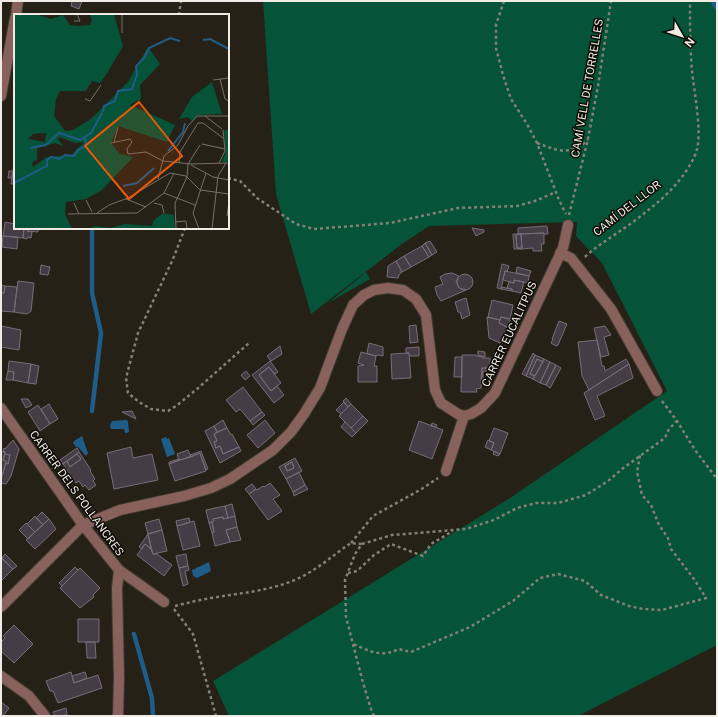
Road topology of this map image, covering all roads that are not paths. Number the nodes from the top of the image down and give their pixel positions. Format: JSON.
{"nodes":[{"id":1,"x":18,"y":1,"type":"edge"},
{"id":2,"x":15,"y":14,"type":"edge"},
{"id":3,"x":14,"y":22,"type":"edge"},
{"id":4,"x":1,"y":96,"type":"edge"},
{"id":5,"x":568,"y":222,"type":"road end"},
{"id":6,"x":560,"y":254,"type":"junction"},
{"id":7,"x":657,"y":391,"type":"road end"},
{"id":8,"x":1,"y":408,"type":"edge"},
{"id":9,"x":464,"y":416,"type":"junction"},
{"id":10,"x":446,"y":471,"type":"road end"},
{"id":11,"x":83,"y":525,"type":"junction"},
{"id":12,"x":119,"y":570,"type":"junction"},
{"id":13,"x":164,"y":602,"type":"dead end"},
{"id":14,"x":1,"y":607,"type":"edge"},
{"id":15,"x":1,"y":676,"type":"edge"},
{"id":16,"x":45,"y":716,"type":"edge"},
{"id":17,"x":118,"y":716,"type":"edge"}],
"edges":[{"from":1,"to":2,"type":"street"},
{"from":3,"to":4,"type":"street"},
{"from":5,"to":6,"type":"street","name":"CARRER EUCALITPUS"},
{"from":6,"to":7,"type":"street"},
{"from":6,"to":9,"type":"street","name":"CARRER EUCALITPUS"},
{"from":8,"to":11,"type":"street","name":"CARRER DELS POLLANCRES"},
{"from":9,"to":10,"type":"street"},
{"from":9,"to":11,"type":"street"},
{"from":11,"to":12,"type":"street","name":"CARRER DELS POLLANCRES"},
{"from":11,"to":14,"type":"street"},
{"from":12,"to":13,"type":"street"},
{"from":12,"to":17,"type":"street","name":"CARRER DELS POLLANCRES"},
{"from":15,"to":16,"type":"street"}]}
